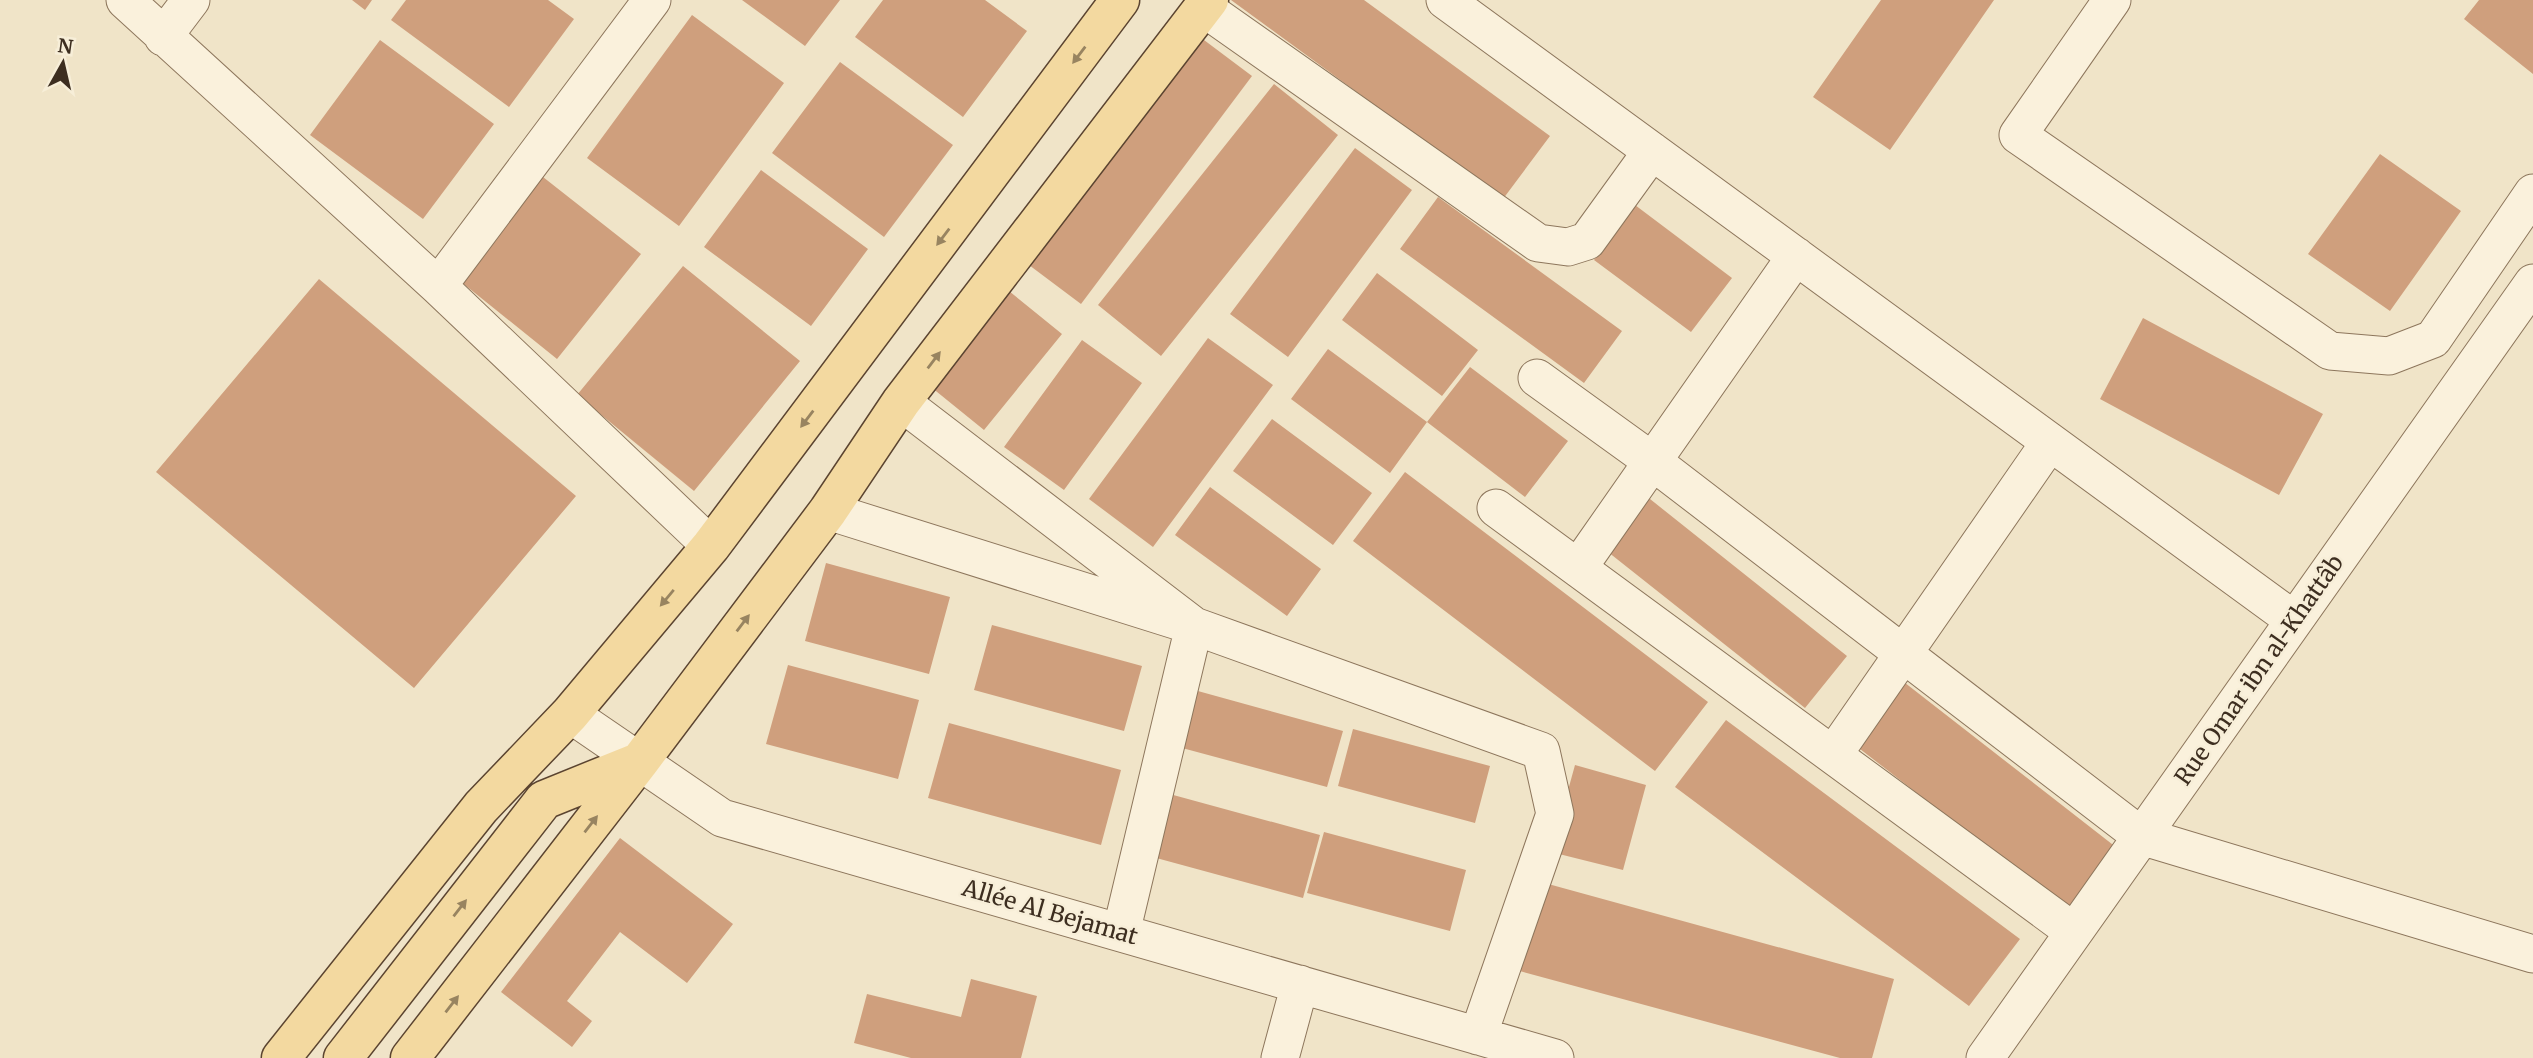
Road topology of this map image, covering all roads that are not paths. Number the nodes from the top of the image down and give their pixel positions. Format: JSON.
{"nodes":[{"id":1,"x":125,"y":0,"type":"edge"},
{"id":2,"x":191,"y":0,"type":"edge"},
{"id":3,"x":652,"y":0,"type":"edge"},
{"id":4,"x":1120,"y":0,"type":"edge"},
{"id":5,"x":1446,"y":0,"type":"edge"},
{"id":6,"x":2112,"y":0,"type":"edge"},
{"id":7,"x":1207,"y":4,"type":"edge"},
{"id":8,"x":163,"y":37,"type":"junction"},
{"id":9,"x":1652,"y":151,"type":"junction"},
{"id":10,"x":2533,"y":193,"type":"edge"},
{"id":11,"x":1796,"y":256,"type":"junction"},
{"id":12,"x":2533,"y":283,"type":"edge"},
{"id":13,"x":438,"y":286,"type":"junction"},
{"id":14,"x":1537,"y":378,"type":"dead end"},
{"id":15,"x":901,"y":402,"type":"junction"},
{"id":16,"x":2050,"y":442,"type":"junction"},
{"id":17,"x":1652,"y":461,"type":"junction"},
{"id":18,"x":1496,"y":508,"type":"dead end"},
{"id":19,"x":828,"y":511,"type":"junction"},
{"id":20,"x":711,"y":546,"type":"junction"},
{"id":21,"x":1578,"y":568,"type":"junction"},
{"id":22,"x":2294,"y":620,"type":"junction"},
{"id":23,"x":1194,"y":626,"type":"junction"},
{"id":24,"x":1904,"y":654,"type":"junction"},
{"id":25,"x":570,"y":714,"type":"junction"},
{"id":26,"x":1833,"y":755,"type":"junction"},
{"id":27,"x":640,"y":761,"type":"junction"},
{"id":28,"x":2141,"y":836,"type":"junction"},
{"id":29,"x":2074,"y":932,"type":"junction"},
{"id":30,"x":1121,"y":933,"type":"junction"},
{"id":31,"x":2533,"y":954,"type":"edge"},
{"id":32,"x":1300,"y":984,"type":"junction"},
{"id":33,"x":1478,"y":1036,"type":"junction"},
{"id":34,"x":281,"y":1058,"type":"edge"},
{"id":35,"x":343,"y":1058,"type":"edge"},
{"id":36,"x":410,"y":1058,"type":"edge"},
{"id":37,"x":1280,"y":1058,"type":"edge"},
{"id":38,"x":1555,"y":1058,"type":"edge"},
{"id":39,"x":1985,"y":1058,"type":"edge"}],
"edges":[{"from":1,"to":8,"type":"street"},
{"from":2,"to":8,"type":"street"},
{"from":3,"to":13,"type":"street"},
{"from":4,"to":20,"type":"main road","one_way":true},
{"from":5,"to":9,"type":"street"},
{"from":6,"to":10,"type":"street"},
{"from":7,"to":9,"type":"street"},
{"from":15,"to":7,"type":"main road","one_way":true},
{"from":8,"to":13,"type":"street"},
{"from":9,"to":11,"type":"street"},
{"from":11,"to":16,"type":"street"},
{"from":11,"to":17,"type":"street"},
{"from":12,"to":22,"type":"street","name":"Rue Omar ibn al-Khattâb"},
{"from":13,"to":20,"type":"street"},
{"from":14,"to":17,"type":"street"},
{"from":15,"to":19,"type":"main road"},
{"from":15,"to":23,"type":"street"},
{"from":16,"to":22,"type":"street"},
{"from":16,"to":24,"type":"street"},
{"from":17,"to":21,"type":"street"},
{"from":17,"to":24,"type":"street"},
{"from":18,"to":21,"type":"street"},
{"from":19,"to":23,"type":"street"},
{"from":27,"to":19,"type":"main road","one_way":true},
{"from":20,"to":25,"type":"main road","one_way":true},
{"from":21,"to":26,"type":"street"},
{"from":22,"to":28,"type":"street","name":"Rue Omar ibn al-Khattâb"},
{"from":23,"to":30,"type":"street"},
{"from":23,"to":33,"type":"street"},
{"from":24,"to":26,"type":"street"},
{"from":24,"to":28,"type":"street"},
{"from":25,"to":27,"type":"street","name":"Allée Al Bejamat"},
{"from":25,"to":34,"type":"main road"},
{"from":26,"to":29,"type":"street"},
{"from":27,"to":30,"type":"street","name":"Allée Al Bejamat"},
{"from":35,"to":27,"type":"main road","one_way":true},
{"from":36,"to":27,"type":"main road","one_way":true},
{"from":28,"to":29,"type":"street","name":"Rue Omar ibn al-Khattâb"},
{"from":28,"to":31,"type":"street"},
{"from":29,"to":39,"type":"street","name":"Rue Omar ibn al-Khattâb"},
{"from":30,"to":32,"type":"street","name":"Allée Al Bejamat"},
{"from":32,"to":33,"type":"street","name":"Allée Al Bejamat"},
{"from":32,"to":37,"type":"street"},
{"from":33,"to":38,"type":"street","name":"Allée Al Bejamat"}]}
